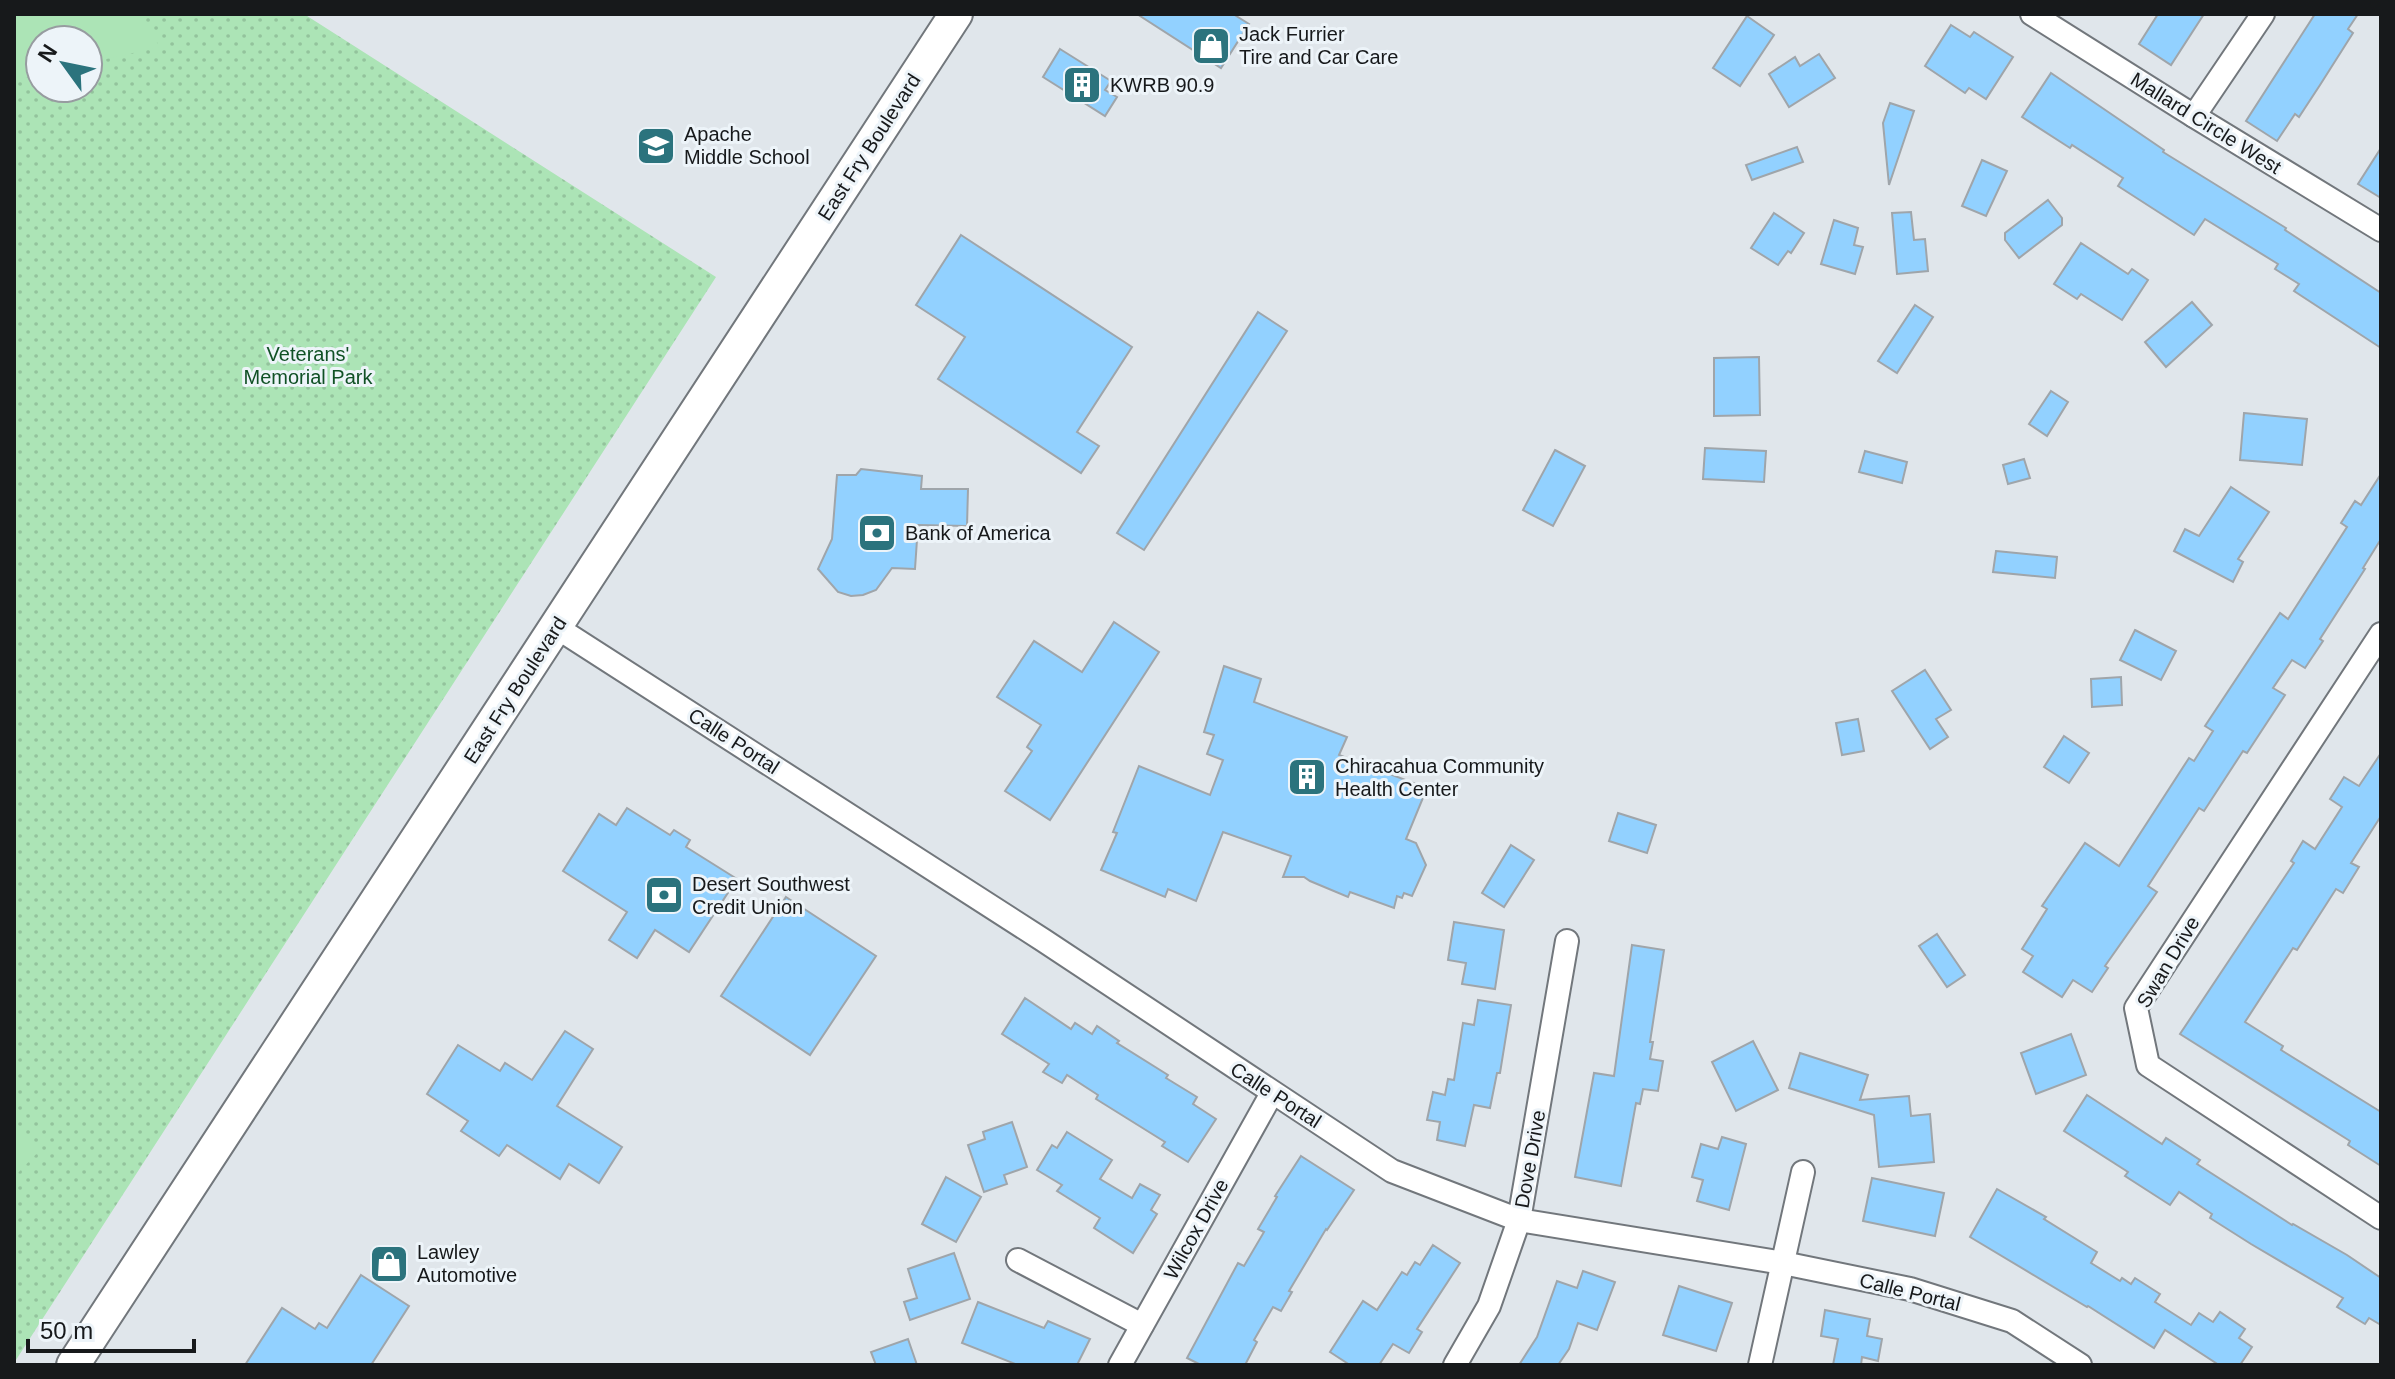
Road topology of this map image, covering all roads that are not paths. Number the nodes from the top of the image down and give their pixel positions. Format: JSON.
{"nodes":[{"id":1,"x":956,"y":14,"type":"edge"},
{"id":2,"x":2032,"y":14,"type":"edge"},
{"id":3,"x":2263,"y":14,"type":"edge"},
{"id":4,"x":2194,"y":116,"type":"junction"},
{"id":5,"x":2381,"y":230,"type":"edge"},
{"id":6,"x":556,"y":627,"type":"junction"},
{"id":7,"x":2381,"y":634,"type":"edge"},
{"id":8,"x":1567,"y":941,"type":"dead end"},
{"id":9,"x":1272,"y":1093,"type":"junction"},
{"id":10,"x":1803,"y":1172,"type":"dead end"},
{"id":11,"x":2381,"y":1218,"type":"edge"},
{"id":12,"x":1519,"y":1220,"type":"junction"},
{"id":13,"x":1018,"y":1260,"type":"dead end"},
{"id":14,"x":1783,"y":1263,"type":"junction"},
{"id":15,"x":1142,"y":1325,"type":"junction"},
{"id":16,"x":73,"y":1365,"type":"edge"},
{"id":17,"x":1120,"y":1365,"type":"edge"},
{"id":18,"x":1455,"y":1365,"type":"edge"},
{"id":19,"x":1760,"y":1365,"type":"edge"},
{"id":20,"x":2080,"y":1365,"type":"edge"}],
"edges":[{"from":1,"to":6,"type":"main road","name":"East Fry Boulevard"},
{"from":2,"to":4,"type":"street","name":"Mallard Circle West"},
{"from":3,"to":4,"type":"street"},
{"from":4,"to":5,"type":"street","name":"Mallard Circle West"},
{"from":6,"to":9,"type":"street","name":"Calle Portal"},
{"from":6,"to":16,"type":"main road","name":"East Fry Boulevard"},
{"from":7,"to":11,"type":"street","name":"Swan Drive"},
{"from":8,"to":12,"type":"street","name":"Dove Drive"},
{"from":9,"to":12,"type":"street","name":"Calle Portal"},
{"from":9,"to":15,"type":"street","name":"Wilcox Drive"},
{"from":10,"to":14,"type":"street"},
{"from":12,"to":14,"type":"street","name":"Calle Portal"},
{"from":12,"to":18,"type":"street","name":"Dove Drive"},
{"from":13,"to":15,"type":"street"},
{"from":14,"to":19,"type":"street"},
{"from":14,"to":20,"type":"street","name":"Calle Portal"},
{"from":15,"to":17,"type":"street","name":"Wilcox Drive"}]}
